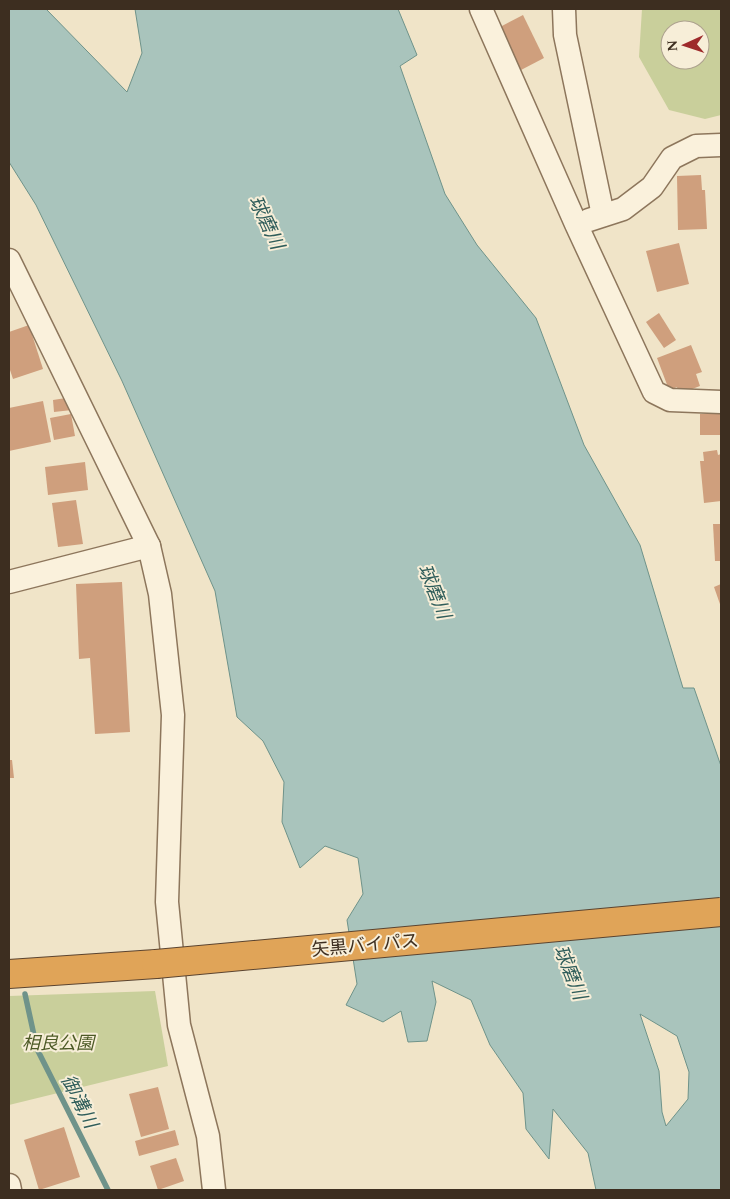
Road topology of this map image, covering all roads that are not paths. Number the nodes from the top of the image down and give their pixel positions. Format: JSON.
{"nodes":[{"id":1,"x":481,"y":9,"type":"edge"},
{"id":2,"x":564,"y":9,"type":"edge"},
{"id":3,"x":721,"y":145,"type":"edge"},
{"id":4,"x":603,"y":215,"type":"junction"},
{"id":5,"x":576,"y":224,"type":"junction"},
{"id":6,"x":9,"y":260,"type":"edge"},
{"id":7,"x":721,"y":402,"type":"edge"},
{"id":8,"x":148,"y":546,"type":"junction"},
{"id":9,"x":9,"y":582,"type":"edge"},
{"id":10,"x":721,"y":912,"type":"edge"},
{"id":11,"x":9,"y":974,"type":"edge"},
{"id":12,"x":9,"y":1185,"type":"edge"},
{"id":13,"x":10,"y":1190,"type":"edge"},
{"id":14,"x":214,"y":1190,"type":"edge"}],
"edges":[{"from":1,"to":5,"type":"street"},
{"from":2,"to":4,"type":"street"},
{"from":3,"to":4,"type":"street"},
{"from":4,"to":5,"type":"street"},
{"from":5,"to":7,"type":"street"},
{"from":6,"to":8,"type":"street"},
{"from":8,"to":9,"type":"street"},
{"from":8,"to":14,"type":"street"},
{"from":10,"to":11,"type":"highway","name":"矢黒バイパス","bridge":true},
{"from":12,"to":13,"type":"street"}]}
